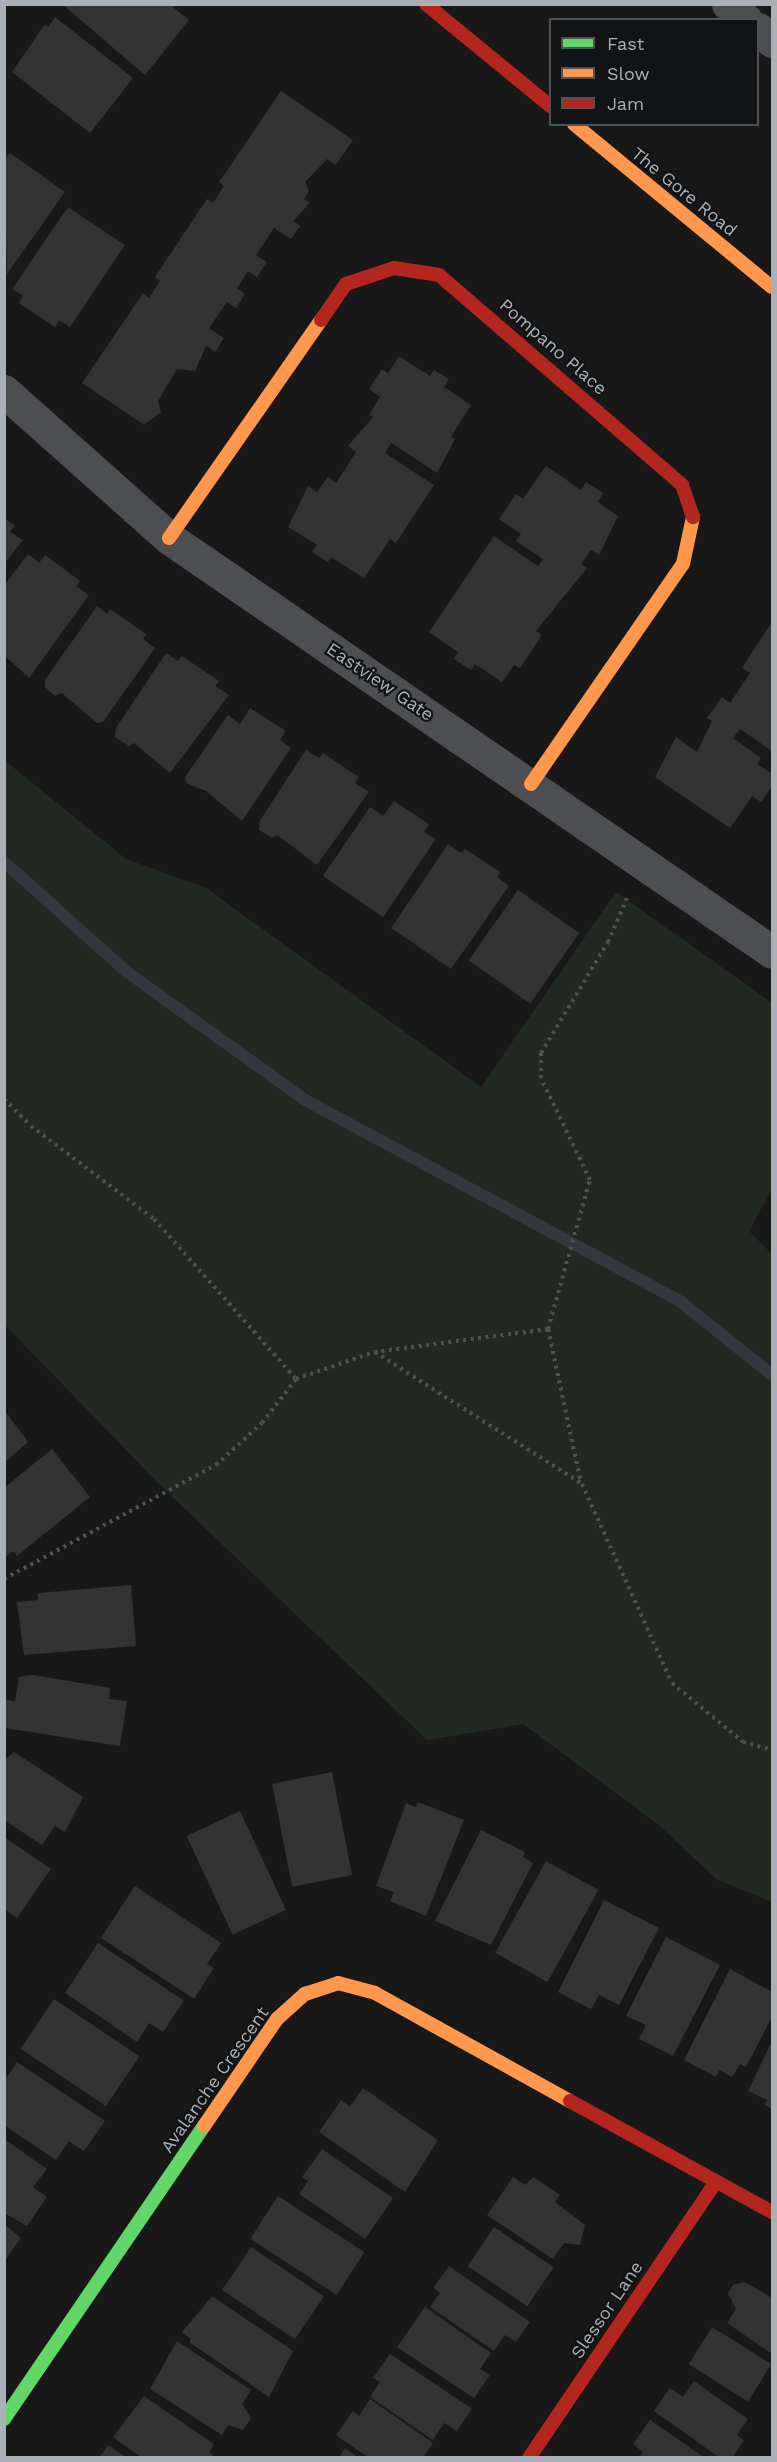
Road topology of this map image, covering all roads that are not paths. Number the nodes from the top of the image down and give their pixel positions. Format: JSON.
{"nodes":[{"id":1,"x":426,"y":4,"type":"edge"},
{"id":2,"x":728,"y":4,"type":"edge"},
{"id":3,"x":744,"y":18,"type":"edge"},
{"id":4,"x":759,"y":30,"type":"edge"},
{"id":5,"x":772,"y":41,"type":"edge"},
{"id":6,"x":549,"y":105,"type":"edge"},
{"id":7,"x":576,"y":126,"type":"edge"},
{"id":8,"x":772,"y":287,"type":"edge"},
{"id":9,"x":4,"y":391,"type":"edge"},
{"id":10,"x":169,"y":538,"type":"junction"},
{"id":11,"x":531,"y":784,"type":"junction"},
{"id":12,"x":772,"y":952,"type":"edge"},
{"id":13,"x":715,"y":2183,"type":"junction"},
{"id":14,"x":772,"y":2212,"type":"edge"},
{"id":15,"x":4,"y":2419,"type":"edge"},
{"id":16,"x":529,"y":2457,"type":"edge"}],
"edges":[{"from":1,"to":6,"type":"street"},
{"from":2,"to":3,"type":"street"},
{"from":4,"to":5,"type":"street"},
{"from":7,"to":8,"type":"street","name":"The Gore Road"},
{"from":9,"to":10,"type":"street","name":"Eastview Gate"},
{"from":10,"to":11,"type":"street","name":"Eastview Gate"},
{"from":10,"to":11,"type":"street","name":"Pompano Place"},
{"from":11,"to":12,"type":"street","name":"Eastview Gate"},
{"from":13,"to":14,"type":"street","name":"Avalanche Crescent"},
{"from":13,"to":15,"type":"street","name":"Avalanche Crescent"},
{"from":13,"to":16,"type":"street","name":"Slessor Lane"}]}
